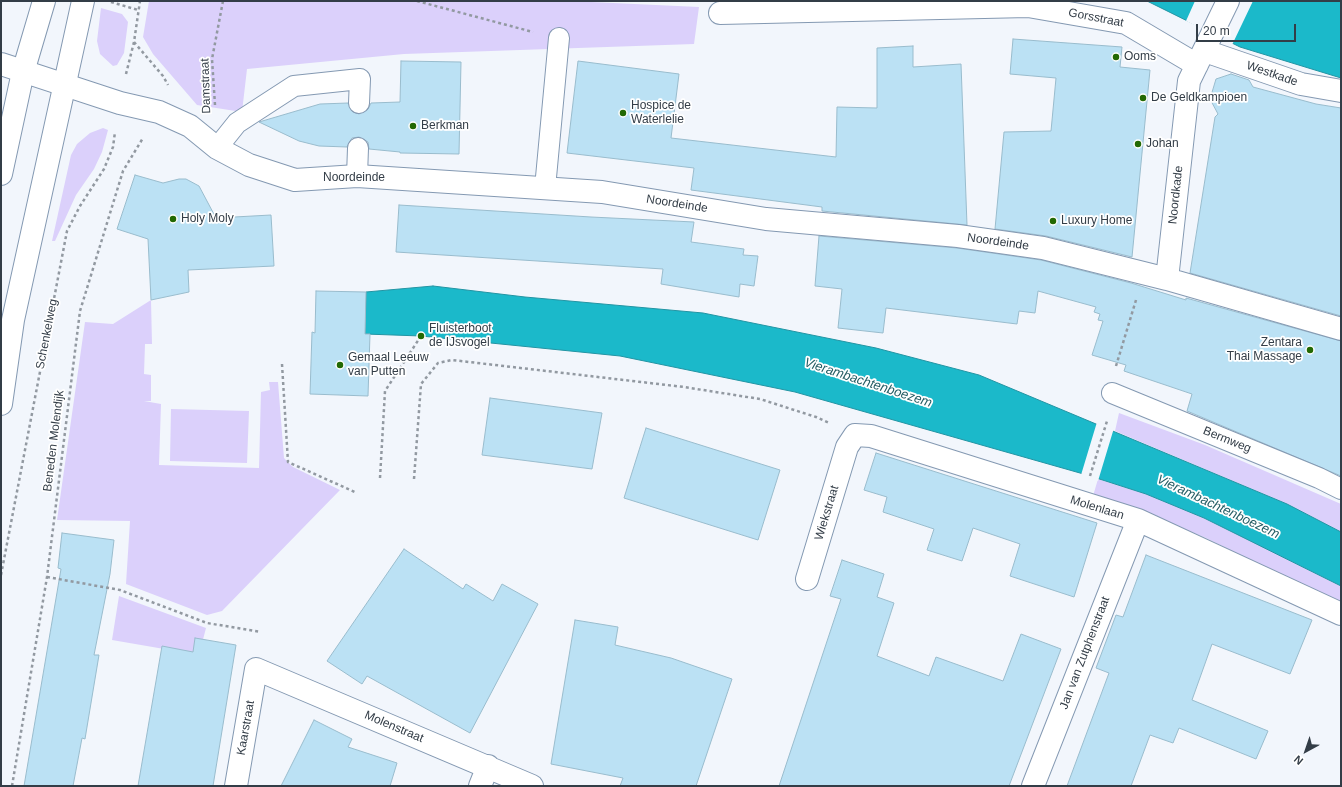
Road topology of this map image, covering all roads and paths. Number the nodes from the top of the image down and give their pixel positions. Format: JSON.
{"nodes":[{"id":1,"x":44,"y":1,"type":"edge"},
{"id":2,"x":83,"y":1,"type":"edge"},
{"id":3,"x":107,"y":1,"type":"edge"},
{"id":4,"x":140,"y":1,"type":"edge"},
{"id":5,"x":223,"y":1,"type":"edge"},
{"id":6,"x":418,"y":1,"type":"edge"},
{"id":7,"x":1228,"y":1,"type":"edge"},
{"id":8,"x":138,"y":10,"type":"junction"},
{"id":9,"x":720,"y":13,"type":"dead end"},
{"id":10,"x":559,"y":38,"type":"joint"},
{"id":11,"x":1204,"y":51,"type":"junction"},
{"id":12,"x":1,"y":64,"type":"edge"},
{"id":13,"x":23,"y":72,"type":"junction"},
{"id":14,"x":64,"y":85,"type":"junction"},
{"id":15,"x":1341,"y":91,"type":"edge"},
{"id":16,"x":120,"y":103,"type":"junction"},
{"id":17,"x":359,"y":103,"type":"dead end"},
{"id":18,"x":159,"y":112,"type":"junction"},
{"id":19,"x":217,"y":148,"type":"junction"},
{"id":20,"x":358,"y":148,"type":"dead end"},
{"id":21,"x":1,"y":174,"type":"edge"},
{"id":22,"x":357,"y":176,"type":"junction"},
{"id":23,"x":545,"y":188,"type":"junction"},
{"id":24,"x":1167,"y":279,"type":"junction"},
{"id":25,"x":1137,"y":296,"type":"dead end"},
{"id":26,"x":1341,"y":329,"type":"edge"},
{"id":27,"x":421,"y":336,"type":"dead end"},
{"id":28,"x":1116,"y":363,"type":"dead end"},
{"id":29,"x":282,"y":364,"type":"dead end"},
{"id":30,"x":1112,"y":393,"type":"dead end"},
{"id":31,"x":1,"y":404,"type":"edge"},
{"id":32,"x":1108,"y":417,"type":"dead end"},
{"id":33,"x":851,"y":441,"type":"junction"},
{"id":34,"x":380,"y":478,"type":"dead end"},
{"id":35,"x":414,"y":479,"type":"dead end"},
{"id":36,"x":1341,"y":489,"type":"edge"},
{"id":37,"x":357,"y":493,"type":"dead end"},
{"id":38,"x":1082,"y":503,"type":"junction"},
{"id":39,"x":1138,"y":520,"type":"junction"},
{"id":40,"x":1,"y":575,"type":"edge"},
{"id":41,"x":47,"y":577,"type":"junction"},
{"id":42,"x":807,"y":579,"type":"dead end"},
{"id":43,"x":1341,"y":614,"type":"edge"},
{"id":44,"x":261,"y":632,"type":"dead end"},
{"id":45,"x":256,"y":669,"type":"joint"},
{"id":46,"x":484,"y":776,"type":"edge"},
{"id":47,"x":12,"y":786,"type":"edge"},
{"id":48,"x":236,"y":786,"type":"edge"},
{"id":49,"x":532,"y":786,"type":"edge"},
{"id":50,"x":1033,"y":786,"type":"edge"}],
"edges":[{"from":1,"to":13,"type":"street"},
{"from":2,"to":14,"type":"street"},
{"from":3,"to":8,"type":"path"},
{"from":4,"to":8,"type":"path"},
{"from":5,"to":19,"type":"path","name":"Damstraat"},
{"from":6,"to":10,"type":"path"},
{"from":7,"to":11,"type":"street","name":"Noordkade"},
{"from":8,"to":16,"type":"path"},
{"from":9,"to":11,"type":"street","name":"Gorsstraat"},
{"from":10,"to":23,"type":"lane"},
{"from":11,"to":15,"type":"street","name":"Westkade"},
{"from":11,"to":24,"type":"street","name":"Noordkade"},
{"from":12,"to":13,"type":"street","name":"Noordeinde"},
{"from":13,"to":14,"type":"street","name":"Noordeinde"},
{"from":13,"to":21,"type":"street"},
{"from":14,"to":16,"type":"street","name":"Noordeinde"},
{"from":14,"to":31,"type":"street"},
{"from":16,"to":18,"type":"street","name":"Noordeinde"},
{"from":16,"to":40,"type":"path","name":"Schenkelweg"},
{"from":17,"to":19,"type":"lane"},
{"from":18,"to":19,"type":"street","name":"Noordeinde"},
{"from":18,"to":41,"type":"path","name":"Beneden Molendijk"},
{"from":19,"to":22,"type":"street","name":"Noordeinde"},
{"from":20,"to":22,"type":"lane"},
{"from":22,"to":23,"type":"street","name":"Noordeinde"},
{"from":23,"to":24,"type":"street","name":"Noordeinde"},
{"from":24,"to":26,"type":"street","name":"Noordeinde"},
{"from":25,"to":28,"type":"path"},
{"from":27,"to":34,"type":"path"},
{"from":29,"to":37,"type":"path"},
{"from":30,"to":36,"type":"lane","name":"Bermweg"},
{"from":32,"to":38,"type":"path"},
{"from":33,"to":35,"type":"path"},
{"from":33,"to":38,"type":"street","name":"Molenlaan"},
{"from":33,"to":42,"type":"street","name":"Wiekstraat"},
{"from":38,"to":39,"type":"street","name":"Molenlaan"},
{"from":39,"to":43,"type":"street","name":"Molenlaan"},
{"from":39,"to":50,"type":"street","name":"Jan van Zutphenstraat"},
{"from":41,"to":44,"type":"path"},
{"from":41,"to":47,"type":"path","name":"Beneden Molendijk"},
{"from":45,"to":46,"type":"street","name":"Molenstraat"},
{"from":45,"to":48,"type":"street","name":"Kaarstraat"},
{"from":46,"to":49,"type":"street","name":"Molenstraat"}]}
